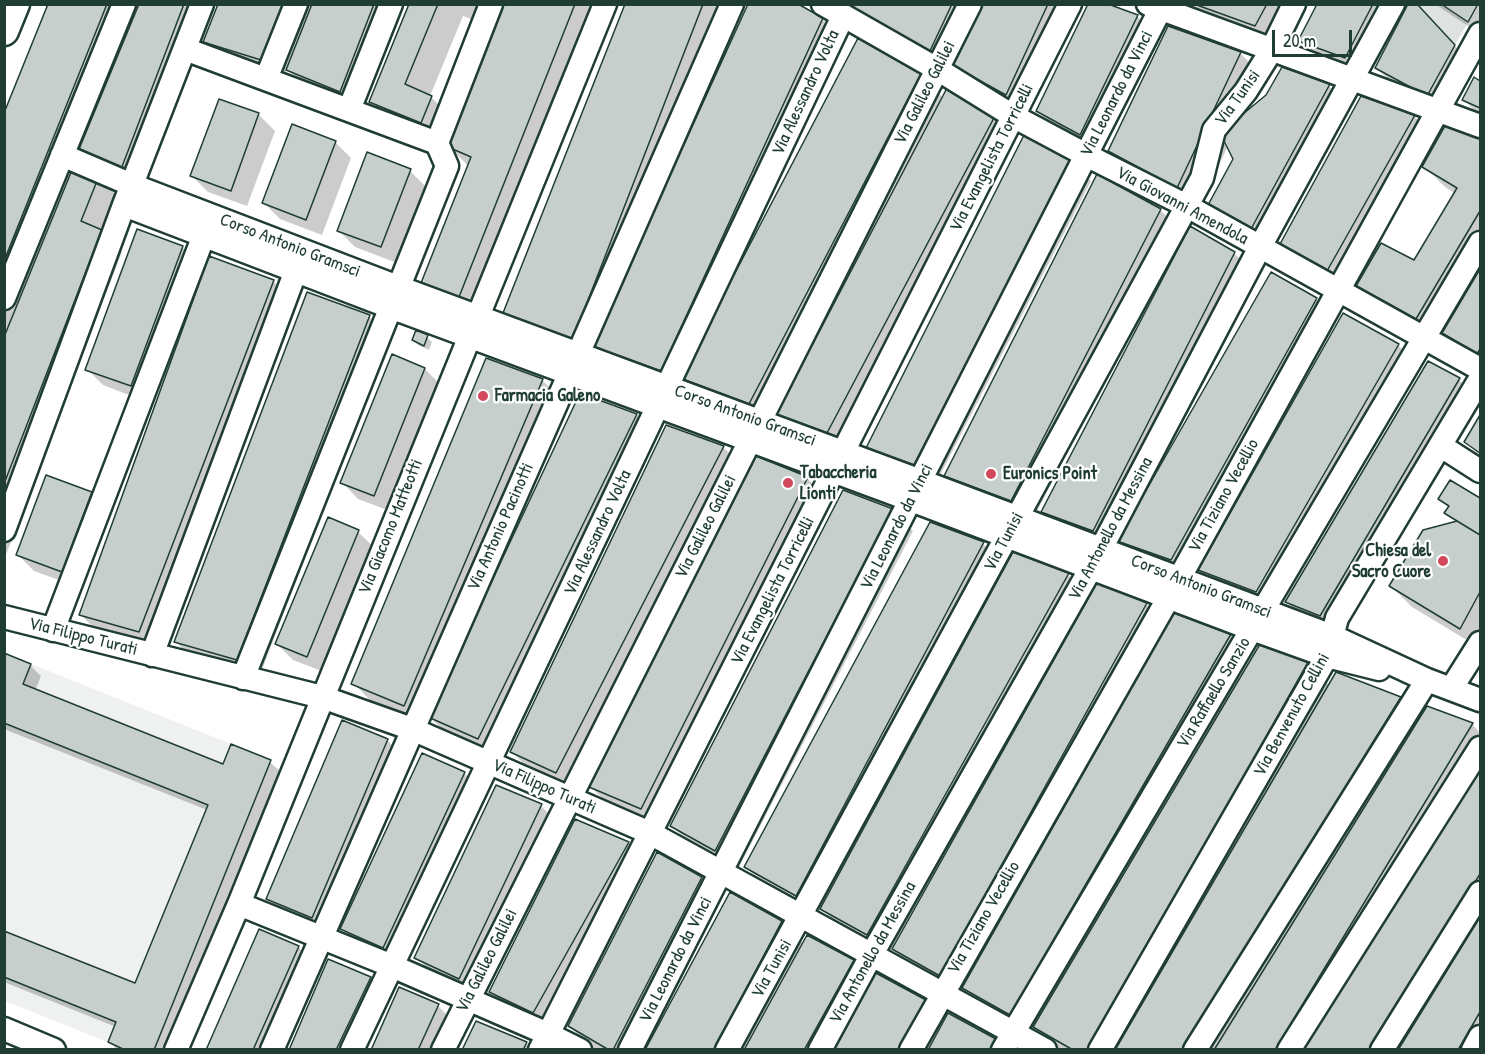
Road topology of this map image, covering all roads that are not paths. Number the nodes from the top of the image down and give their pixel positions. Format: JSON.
{"nodes":[{"id":1,"x":15,"y":4,"type":"edge"},
{"id":2,"x":124,"y":4,"type":"edge"},
{"id":3,"x":202,"y":4,"type":"edge"},
{"id":4,"x":296,"y":4,"type":"edge"},
{"id":5,"x":392,"y":4,"type":"edge"},
{"id":6,"x":491,"y":4,"type":"edge"},
{"id":7,"x":605,"y":4,"type":"edge"},
{"id":8,"x":732,"y":4,"type":"edge"},
{"id":9,"x":823,"y":4,"type":"edge"},
{"id":10,"x":970,"y":4,"type":"edge"},
{"id":11,"x":1070,"y":4,"type":"edge"},
{"id":12,"x":1294,"y":4,"type":"edge"},
{"id":13,"x":1393,"y":4,"type":"edge"},
{"id":14,"x":1157,"y":6,"type":"edge"},
{"id":15,"x":843,"y":16,"type":"junction"},
{"id":16,"x":4,"y":31,"type":"edge"},
{"id":17,"x":1480,"y":34,"type":"edge"},
{"id":18,"x":185,"y":49,"type":"junction"},
{"id":19,"x":1270,"y":51,"type":"junction"},
{"id":20,"x":937,"y":69,"type":"junction"},
{"id":21,"x":266,"y":79,"type":"junction"},
{"id":22,"x":1351,"y":80,"type":"junction"},
{"id":23,"x":1438,"y":109,"type":"junction"},
{"id":24,"x":349,"y":110,"type":"junction"},
{"id":25,"x":1013,"y":116,"type":"junction"},
{"id":26,"x":1480,"y":126,"type":"edge"},
{"id":27,"x":437,"y":143,"type":"junction"},
{"id":28,"x":62,"y":156,"type":"junction"},
{"id":29,"x":1086,"y":156,"type":"junction"},
{"id":30,"x":128,"y":195,"type":"junction"},
{"id":31,"x":1187,"y":206,"type":"junction"},
{"id":32,"x":207,"y":226,"type":"junction"},
{"id":33,"x":1480,"y":243,"type":"edge"},
{"id":34,"x":1260,"y":247,"type":"junction"},
{"id":35,"x":299,"y":261,"type":"junction"},
{"id":36,"x":1337,"y":291,"type":"junction"},
{"id":37,"x":394,"y":297,"type":"junction"},
{"id":38,"x":4,"y":298,"type":"edge"},
{"id":39,"x":473,"y":327,"type":"junction"},
{"id":40,"x":1425,"y":338,"type":"junction"},
{"id":41,"x":574,"y":364,"type":"junction"},
{"id":42,"x":1480,"y":369,"type":"edge"},
{"id":43,"x":1480,"y":379,"type":"edge"},
{"id":44,"x":662,"y":397,"type":"junction"},
{"id":45,"x":755,"y":431,"type":"junction"},
{"id":46,"x":1441,"y":446,"type":"junction"},
{"id":47,"x":838,"y":462,"type":"junction"},
{"id":48,"x":1480,"y":471,"type":"edge"},
{"id":49,"x":916,"y":490,"type":"junction"},
{"id":50,"x":1012,"y":527,"type":"junction"},
{"id":51,"x":4,"y":530,"type":"edge"},
{"id":52,"x":1096,"y":559,"type":"junction"},
{"id":53,"x":1174,"y":587,"type":"junction"},
{"id":54,"x":4,"y":617,"type":"edge"},
{"id":55,"x":1258,"y":619,"type":"junction"},
{"id":56,"x":53,"y":630,"type":"junction"},
{"id":57,"x":1480,"y":643,"type":"edge"},
{"id":58,"x":1330,"y":646,"type":"junction"},
{"id":59,"x":152,"y":655,"type":"junction"},
{"id":60,"x":243,"y":678,"type":"junction"},
{"id":61,"x":1427,"y":680,"type":"junction"},
{"id":62,"x":1451,"y":689,"type":"junction"},
{"id":63,"x":322,"y":697,"type":"junction"},
{"id":64,"x":1480,"y":700,"type":"edge"},
{"id":65,"x":412,"y":729,"type":"junction"},
{"id":66,"x":1480,"y":748,"type":"edge"},
{"id":67,"x":488,"y":763,"type":"junction"},
{"id":68,"x":569,"y":798,"type":"junction"},
{"id":69,"x":651,"y":833,"type":"junction"},
{"id":70,"x":722,"y":872,"type":"junction"},
{"id":71,"x":1480,"y":892,"type":"edge"},
{"id":72,"x":240,"y":904,"type":"junction"},
{"id":73,"x":801,"y":915,"type":"junction"},
{"id":74,"x":320,"y":937,"type":"junction"},
{"id":75,"x":872,"y":954,"type":"junction"},
{"id":76,"x":392,"y":966,"type":"junction"},
{"id":77,"x":942,"y":993,"type":"junction"},
{"id":78,"x":468,"y":999,"type":"junction"},
{"id":79,"x":4,"y":1029,"type":"edge"},
{"id":80,"x":1480,"y":1037,"type":"edge"},
{"id":81,"x":1008,"y":1041,"type":"edge"},
{"id":82,"x":544,"y":1042,"type":"edge"},
{"id":83,"x":54,"y":1050,"type":"edge"},
{"id":84,"x":176,"y":1050,"type":"edge"},
{"id":85,"x":272,"y":1050,"type":"edge"},
{"id":86,"x":352,"y":1050,"type":"edge"},
{"id":87,"x":443,"y":1050,"type":"edge"},
{"id":88,"x":579,"y":1050,"type":"edge"},
{"id":89,"x":630,"y":1050,"type":"edge"},
{"id":90,"x":727,"y":1050,"type":"edge"},
{"id":91,"x":820,"y":1050,"type":"edge"},
{"id":92,"x":911,"y":1050,"type":"edge"},
{"id":93,"x":1045,"y":1050,"type":"edge"},
{"id":94,"x":1100,"y":1050,"type":"edge"},
{"id":95,"x":1195,"y":1050,"type":"edge"},
{"id":96,"x":1289,"y":1050,"type":"edge"},
{"id":97,"x":1382,"y":1050,"type":"edge"},
{"id":98,"x":1473,"y":1050,"type":"edge"}],
"edges":[{"from":1,"to":16,"type":"street"},
{"from":2,"to":28,"type":"street"},
{"from":3,"to":18,"type":"street"},
{"from":4,"to":21,"type":"street"},
{"from":5,"to":24,"type":"street"},
{"from":6,"to":27,"type":"street"},
{"from":7,"to":39,"type":"street","name":"Via Giacomo Matteotti"},
{"from":8,"to":41,"type":"street","name":"Via Antonio Pacinotti"},
{"from":9,"to":15,"type":"street","name":"Via Giovanni Amendola"},
{"from":10,"to":20,"type":"street","name":"Via Galileo Galilei"},
{"from":11,"to":25,"type":"street","name":"Via Evangelista Torricelli"},
{"from":12,"to":19,"type":"street","name":"Via Tunisi"},
{"from":13,"to":22,"type":"street","name":"Via Antonello da Messina"},
{"from":14,"to":19,"type":"street"},
{"from":14,"to":29,"type":"street","name":"Via Leonardo da Vinci"},
{"from":15,"to":20,"type":"street","name":"Via Giovanni Amendola"},
{"from":15,"to":44,"type":"street","name":"Via Alessandro Volta"},
{"from":17,"to":23,"type":"street","name":"Via Tiziano Vecellio"},
{"from":18,"to":21,"type":"street"},
{"from":18,"to":30,"type":"street"},
{"from":19,"to":22,"type":"street"},
{"from":19,"to":31,"type":"street","name":"Via Tunisi"},
{"from":20,"to":25,"type":"street","name":"Via Giovanni Amendola"},
{"from":20,"to":45,"type":"street","name":"Via Galileo Galilei"},
{"from":21,"to":24,"type":"street"},
{"from":22,"to":23,"type":"street"},
{"from":22,"to":34,"type":"street","name":"Via Antonello da Messina"},
{"from":23,"to":26,"type":"street"},
{"from":23,"to":36,"type":"street","name":"Via Tiziano Vecellio"},
{"from":24,"to":27,"type":"street"},
{"from":25,"to":29,"type":"street","name":"Via Giovanni Amendola"},
{"from":25,"to":47,"type":"street","name":"Via Evangelista Torricelli"},
{"from":27,"to":37,"type":"street"},
{"from":28,"to":30,"type":"street","name":"Corso Antonio Gramsci"},
{"from":28,"to":38,"type":"street"},
{"from":29,"to":31,"type":"street","name":"Via Giovanni Amendola"},
{"from":29,"to":49,"type":"street","name":"Via Leonardo da Vinci"},
{"from":30,"to":32,"type":"street","name":"Corso Antonio Gramsci"},
{"from":30,"to":51,"type":"street"},
{"from":31,"to":34,"type":"street","name":"Via Giovanni Amendola"},
{"from":31,"to":50,"type":"street","name":"Via Tunisi"},
{"from":32,"to":35,"type":"street","name":"Corso Antonio Gramsci"},
{"from":32,"to":56,"type":"street"},
{"from":33,"to":40,"type":"street","name":"Via Raffaello Sanzio"},
{"from":34,"to":36,"type":"street","name":"Via Giovanni Amendola"},
{"from":34,"to":52,"type":"street","name":"Via Antonello da Messina"},
{"from":35,"to":37,"type":"street","name":"Corso Antonio Gramsci"},
{"from":35,"to":59,"type":"street"},
{"from":36,"to":40,"type":"street","name":"Via Giovanni Amendola"},
{"from":36,"to":53,"type":"street","name":"Via Tiziano Vecellio"},
{"from":37,"to":39,"type":"street","name":"Corso Antonio Gramsci"},
{"from":37,"to":60,"type":"street"},
{"from":39,"to":41,"type":"street","name":"Corso Antonio Gramsci"},
{"from":39,"to":63,"type":"street","name":"Via Giacomo Matteotti"},
{"from":40,"to":42,"type":"street","name":"Via Giovanni Amendola"},
{"from":40,"to":55,"type":"street","name":"Via Raffaello Sanzio"},
{"from":41,"to":44,"type":"street","name":"Corso Antonio Gramsci"},
{"from":41,"to":65,"type":"street","name":"Via Antonio Pacinotti"},
{"from":43,"to":46,"type":"street","name":"Via Benvenuto Cellini"},
{"from":44,"to":45,"type":"street","name":"Corso Antonio Gramsci"},
{"from":44,"to":67,"type":"street","name":"Via Alessandro Volta"},
{"from":45,"to":47,"type":"street","name":"Corso Antonio Gramsci"},
{"from":45,"to":68,"type":"street","name":"Via Galileo Galilei"},
{"from":46,"to":48,"type":"street"},
{"from":46,"to":58,"type":"street","name":"Via Benvenuto Cellini"},
{"from":47,"to":49,"type":"street","name":"Corso Antonio Gramsci"},
{"from":47,"to":69,"type":"street","name":"Via Evangelista Torricelli"},
{"from":49,"to":50,"type":"street","name":"Corso Antonio Gramsci"},
{"from":49,"to":70,"type":"street","name":"Via Leonardo da Vinci"},
{"from":50,"to":52,"type":"street","name":"Corso Antonio Gramsci"},
{"from":50,"to":73,"type":"street","name":"Via Tunisi"},
{"from":52,"to":53,"type":"street","name":"Corso Antonio Gramsci"},
{"from":52,"to":75,"type":"street","name":"Via Antonello da Messina"},
{"from":53,"to":55,"type":"street","name":"Corso Antonio Gramsci"},
{"from":53,"to":77,"type":"street","name":"Via Tiziano Vecellio"},
{"from":54,"to":56,"type":"street","name":"Via Filippo Turati"},
{"from":55,"to":58,"type":"street","name":"Corso Antonio Gramsci"},
{"from":55,"to":81,"type":"street","name":"Via Raffaello Sanzio"},
{"from":56,"to":59,"type":"street","name":"Via Filippo Turati"},
{"from":57,"to":62,"type":"street"},
{"from":58,"to":61,"type":"street","name":"Corso Antonio Gramsci"},
{"from":58,"to":94,"type":"street","name":"Via Benvenuto Cellini"},
{"from":59,"to":60,"type":"street","name":"Via Filippo Turati"},
{"from":60,"to":63,"type":"street","name":"Via Filippo Turati"},
{"from":61,"to":62,"type":"street","name":"Corso Antonio Gramsci"},
{"from":61,"to":95,"type":"street"},
{"from":62,"to":64,"type":"street","name":"Corso Antonio Gramsci"},
{"from":63,"to":65,"type":"street","name":"Via Filippo Turati"},
{"from":63,"to":72,"type":"street","name":"Via Giacomo Matteotti"},
{"from":65,"to":67,"type":"street","name":"Via Filippo Turati"},
{"from":65,"to":74,"type":"street","name":"Via Antonio Pacinotti"},
{"from":66,"to":96,"type":"street"},
{"from":67,"to":68,"type":"street","name":"Via Filippo Turati"},
{"from":67,"to":76,"type":"street","name":"Via Alessandro Volta"},
{"from":68,"to":69,"type":"street","name":"Via Filippo Turati"},
{"from":68,"to":78,"type":"street","name":"Via Galileo Galilei"},
{"from":69,"to":70,"type":"street","name":"Via Filippo Turati"},
{"from":69,"to":82,"type":"street","name":"Via Evangelista Torricelli"},
{"from":70,"to":73,"type":"street","name":"Via Filippo Turati"},
{"from":70,"to":89,"type":"street","name":"Via Leonardo da Vinci"},
{"from":71,"to":97,"type":"street"},
{"from":72,"to":74,"type":"street"},
{"from":72,"to":84,"type":"street","name":"Via Giacomo Matteotti"},
{"from":73,"to":75,"type":"street","name":"Via Filippo Turati"},
{"from":73,"to":90,"type":"street","name":"Via Tunisi"},
{"from":74,"to":76,"type":"street"},
{"from":74,"to":85,"type":"street","name":"Via Antonio Pacinotti"},
{"from":75,"to":77,"type":"street","name":"Via Filippo Turati"},
{"from":75,"to":91,"type":"street","name":"Via Antonello da Messina"},
{"from":76,"to":78,"type":"street"},
{"from":76,"to":86,"type":"street","name":"Via Alessandro Volta"},
{"from":77,"to":81,"type":"street","name":"Via Filippo Turati"},
{"from":77,"to":92,"type":"street","name":"Via Tiziano Vecellio"},
{"from":78,"to":82,"type":"street"},
{"from":78,"to":87,"type":"street","name":"Via Galileo Galilei"},
{"from":79,"to":83,"type":"street"},
{"from":80,"to":98,"type":"street"},
{"from":81,"to":93,"type":"street","name":"Via Filippo Turati"},
{"from":82,"to":88,"type":"street"}]}
